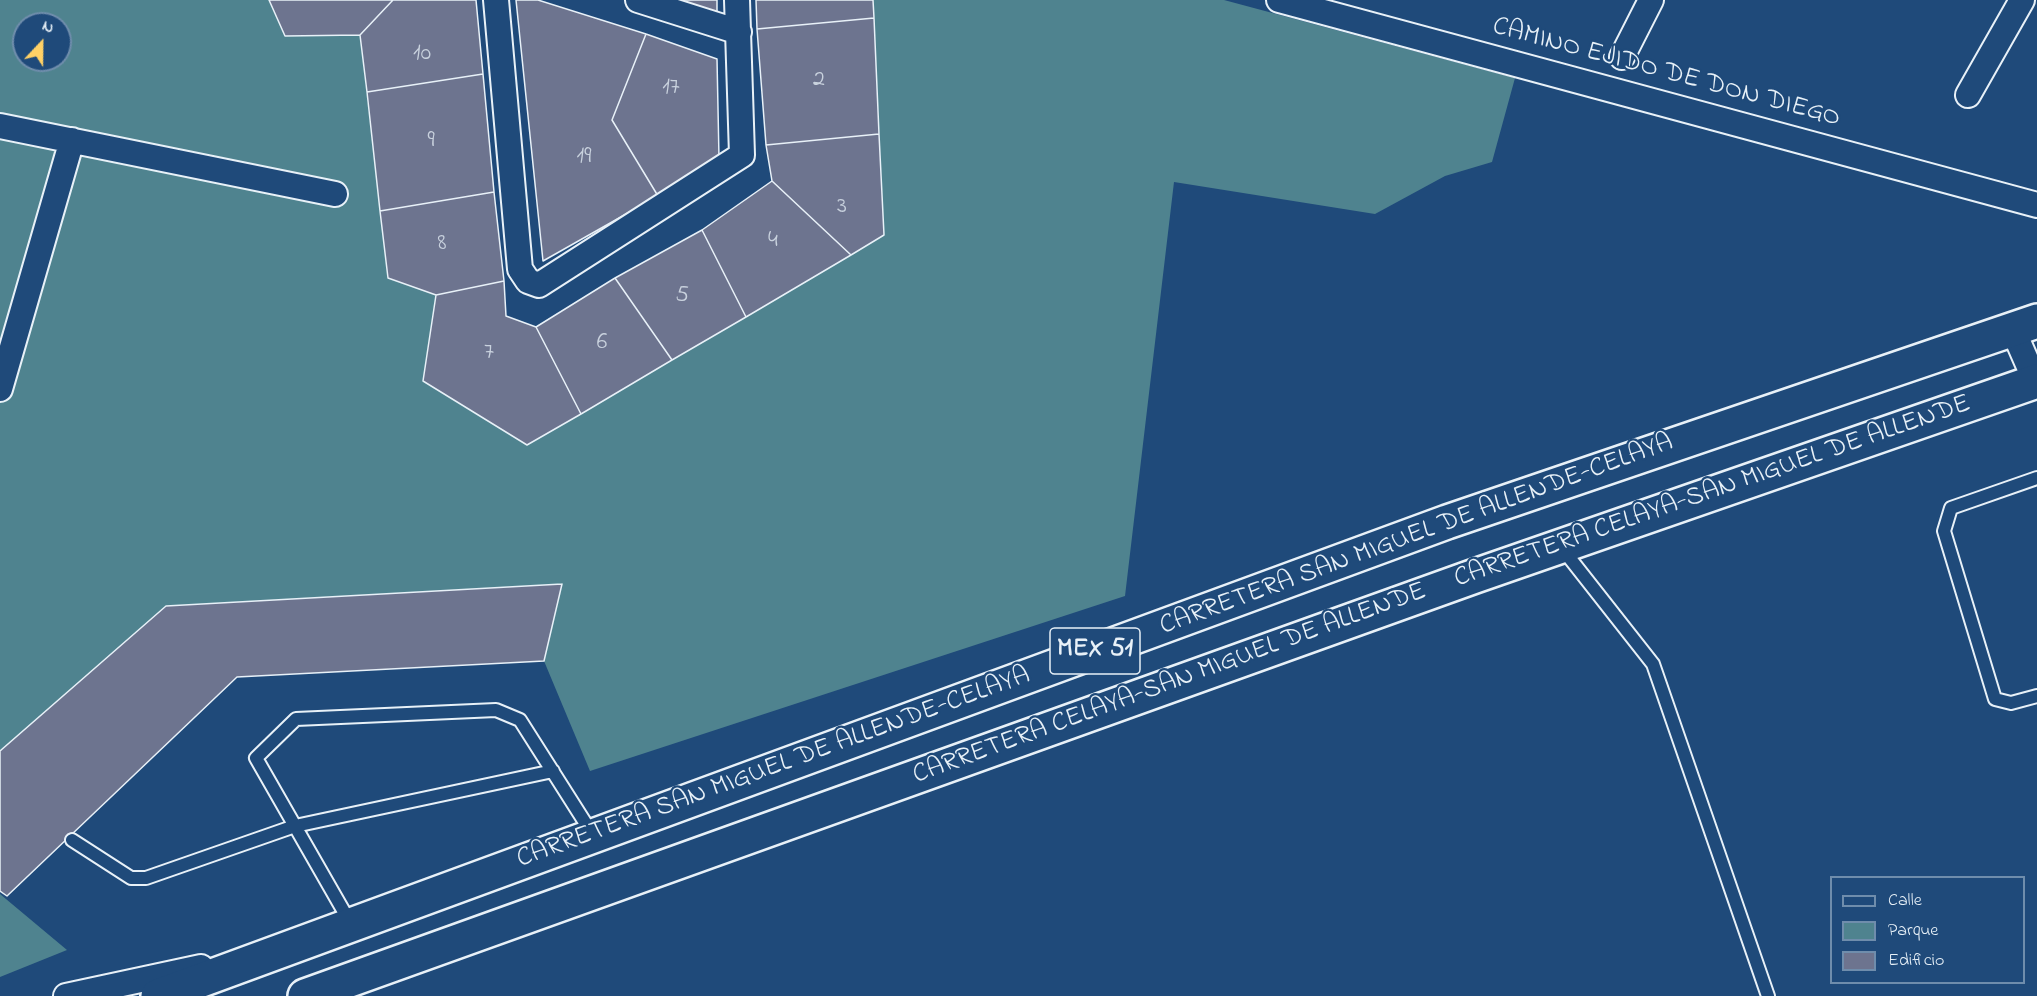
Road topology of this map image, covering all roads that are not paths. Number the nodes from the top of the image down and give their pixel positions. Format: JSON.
{"nodes":[{"id":1,"x":496,"y":0,"type":"edge"},
{"id":2,"x":638,"y":0,"type":"edge"},
{"id":3,"x":737,"y":0,"type":"edge"},
{"id":4,"x":1279,"y":0,"type":"edge"},
{"id":5,"x":1650,"y":0,"type":"edge"},
{"id":6,"x":2022,"y":0,"type":"edge"},
{"id":7,"x":739,"y":32,"type":"junction"},
{"id":8,"x":1622,"y":57,"type":"dead end"},
{"id":9,"x":1968,"y":95,"type":"dead end"},
{"id":10,"x":0,"y":126,"type":"edge"},
{"id":11,"x":72,"y":140,"type":"junction"},
{"id":12,"x":335,"y":194,"type":"dead end"},
{"id":13,"x":2037,"y":205,"type":"edge"},
{"id":14,"x":2025,"y":326,"type":"edge"},
{"id":15,"x":2037,"y":382,"type":"edge"},
{"id":16,"x":0,"y":389,"type":"edge"},
{"id":17,"x":2037,"y":478,"type":"edge"},
{"id":18,"x":1560,"y":546,"type":"junction"},
{"id":19,"x":2037,"y":696,"type":"edge"},
{"id":20,"x":553,"y":771,"type":"junction"},
{"id":21,"x":295,"y":826,"type":"junction"},
{"id":22,"x":594,"y":836,"type":"junction"},
{"id":23,"x":72,"y":840,"type":"dead end"},
{"id":24,"x":352,"y":925,"type":"junction"},
{"id":25,"x":280,"y":951,"type":"junction"},
{"id":26,"x":66,"y":996,"type":"edge"},
{"id":27,"x":158,"y":996,"type":"edge"},
{"id":28,"x":305,"y":996,"type":"edge"},
{"id":29,"x":1768,"y":996,"type":"edge"}],
"edges":[{"from":1,"to":7,"type":"street"},
{"from":2,"to":7,"type":"street"},
{"from":3,"to":7,"type":"street"},
{"from":4,"to":13,"type":"street","name":"CAMINO EJIDO DE DON DIEGO"},
{"from":5,"to":8,"type":"street"},
{"from":6,"to":9,"type":"street"},
{"from":10,"to":11,"type":"street"},
{"from":11,"to":12,"type":"street"},
{"from":11,"to":16,"type":"street"},
{"from":14,"to":15,"type":"street"},
{"from":14,"to":22,"type":"main road","name":"CARRETERA SAN MIGUEL DE ALLENDE-CELAYA","number":"MEX 51"},
{"from":15,"to":18,"type":"main road","name":"CARRETERA CELAYA-SAN MIGUEL DE ALLENDE","number":"MEX 51"},
{"from":17,"to":19,"type":"lane"},
{"from":18,"to":28,"type":"main road","name":"CARRETERA CELAYA-SAN MIGUEL DE ALLENDE","number":"MEX 51"},
{"from":18,"to":29,"type":"lane"},
{"from":20,"to":21,"type":"lane"},
{"from":20,"to":21,"type":"lane"},
{"from":20,"to":22,"type":"lane"},
{"from":21,"to":23,"type":"lane"},
{"from":21,"to":24,"type":"lane"},
{"from":22,"to":24,"type":"main road","name":"CARRETERA SAN MIGUEL DE ALLENDE-CELAYA","number":"MEX 51"},
{"from":24,"to":25,"type":"main road","name":"CARRETERA SAN MIGUEL DE ALLENDE-CELAYA","number":"MEX 51"},
{"from":25,"to":26,"type":"street"},
{"from":25,"to":27,"type":"main road","name":"CARRETERA SAN MIGUEL DE ALLENDE-CELAYA","number":"MEX 51"}]}
